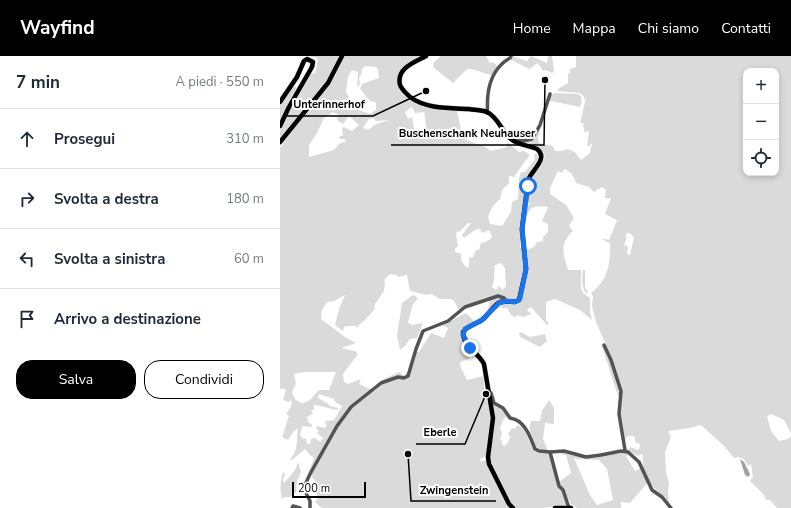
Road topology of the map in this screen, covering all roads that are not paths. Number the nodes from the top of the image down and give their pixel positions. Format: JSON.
{"nodes":[{"id":1,"x":342,"y":56,"type":"edge"},
{"id":2,"x":426,"y":56,"type":"edge"},
{"id":3,"x":511,"y":56,"type":"edge"},
{"id":4,"x":550,"y":94,"type":"dead end"},
{"id":5,"x":280,"y":102,"type":"edge"},
{"id":6,"x":487,"y":113,"type":"junction"},
{"id":7,"x":280,"y":126,"type":"edge"},
{"id":8,"x":508,"y":136,"type":"junction"},
{"id":9,"x":280,"y":142,"type":"edge"},
{"id":10,"x":506,"y":301,"type":"junction"},
{"id":11,"x":604,"y":345,"type":"dead end"},
{"id":12,"x":488,"y":390,"type":"junction"},
{"id":13,"x":625,"y":450,"type":"junction"},
{"id":14,"x":550,"y":452,"type":"junction"},
{"id":15,"x":292,"y":508,"type":"edge"},
{"id":16,"x":300,"y":508,"type":"edge"},
{"id":17,"x":310,"y":508,"type":"edge"},
{"id":18,"x":513,"y":508,"type":"edge"},
{"id":19,"x":555,"y":508,"type":"edge"},
{"id":20,"x":570,"y":508,"type":"edge"},
{"id":21,"x":671,"y":508,"type":"edge"}],
"edges":[{"from":1,"to":9,"type":"main road"},
{"from":2,"to":6,"type":"main road"},
{"from":3,"to":6,"type":"street"},
{"from":4,"to":8,"type":"street"},
{"from":5,"to":7,"type":"main road"},
{"from":6,"to":8,"type":"main road"},
{"from":8,"to":10,"type":"main road"},
{"from":10,"to":12,"type":"main road"},
{"from":10,"to":17,"type":"street"},
{"from":11,"to":13,"type":"street"},
{"from":12,"to":14,"type":"street"},
{"from":12,"to":18,"type":"main road"},
{"from":13,"to":14,"type":"street"},
{"from":13,"to":21,"type":"street"},
{"from":14,"to":20,"type":"street"},
{"from":15,"to":16,"type":"street"},
{"from":19,"to":20,"type":"main road"}]}
